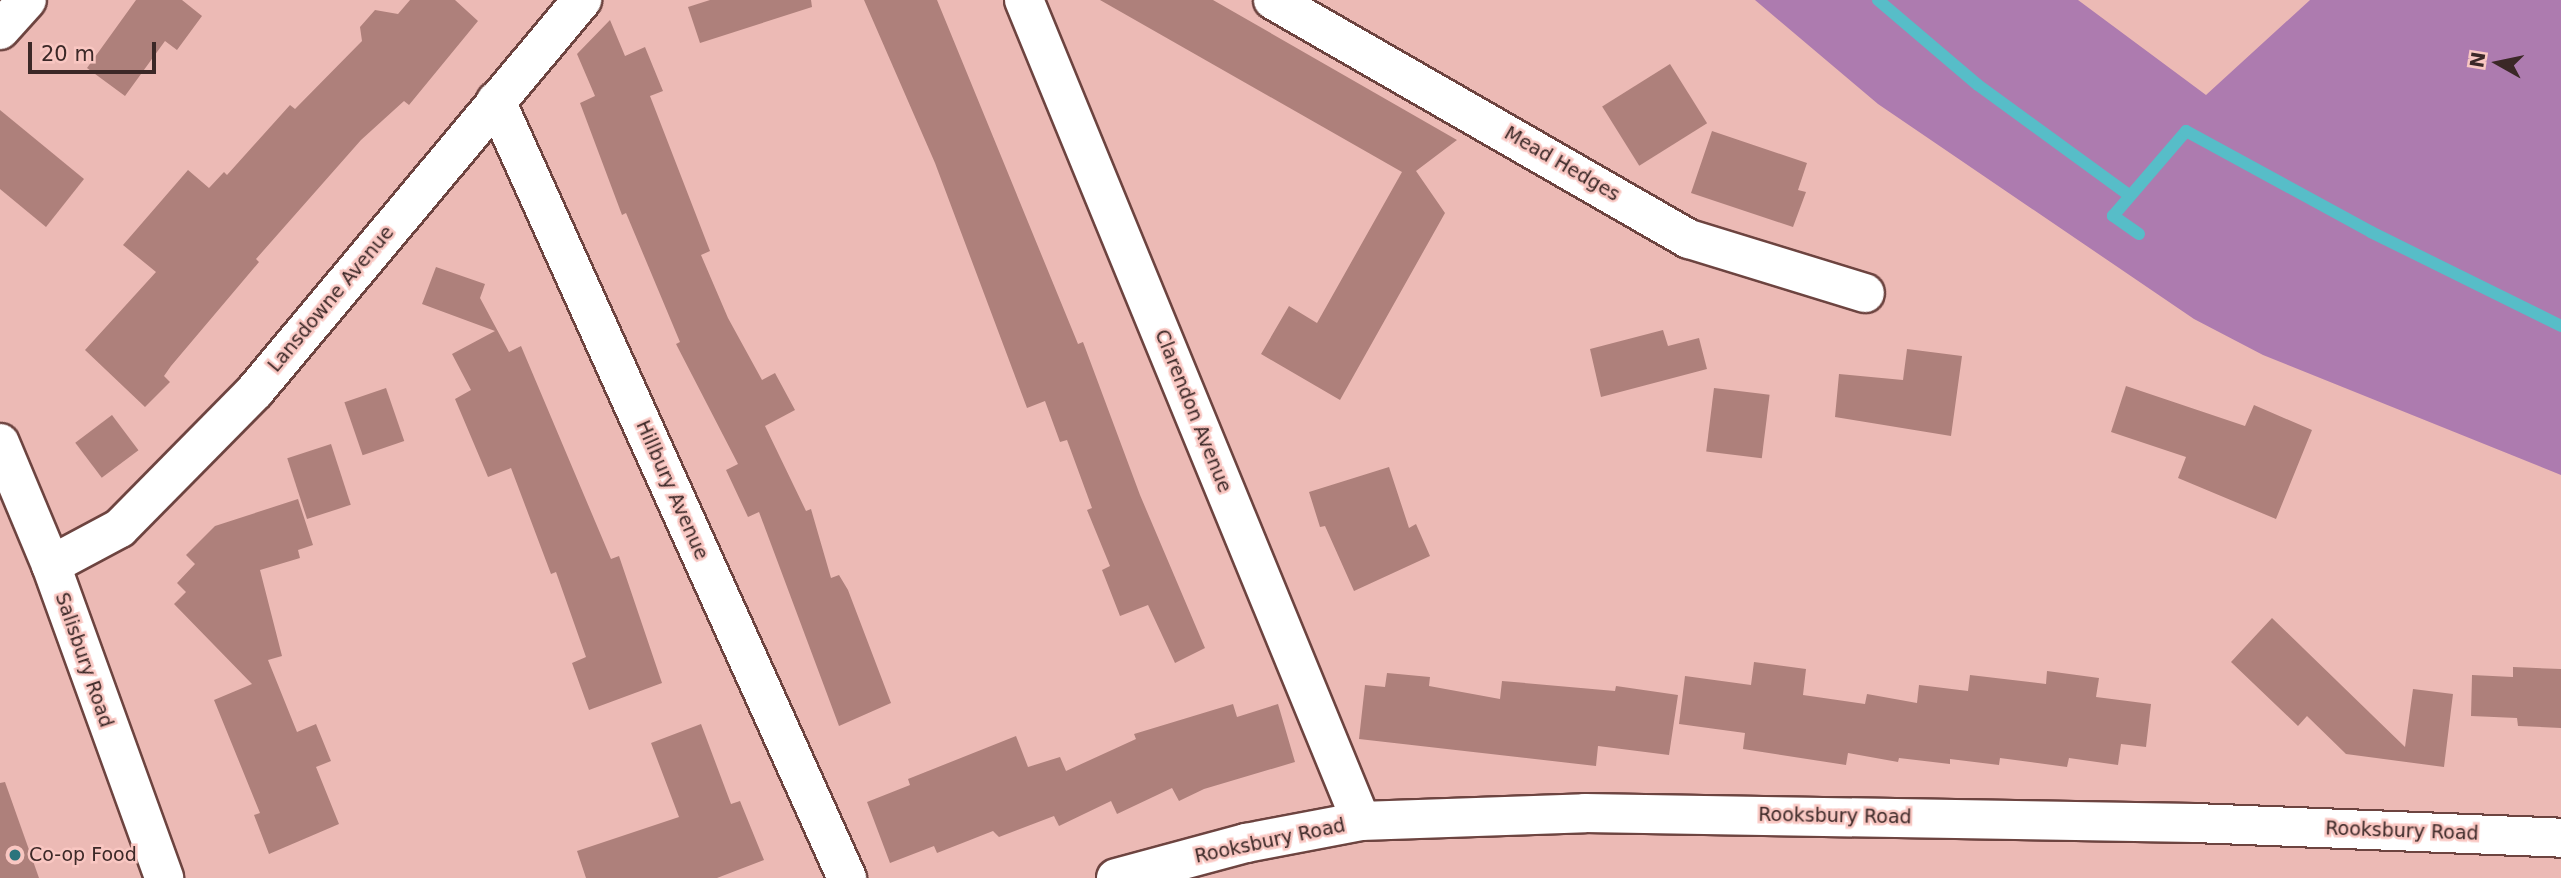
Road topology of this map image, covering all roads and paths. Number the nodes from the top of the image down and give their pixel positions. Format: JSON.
{"nodes":[{"id":1,"x":27,"y":0,"type":"edge"},
{"id":2,"x":582,"y":0,"type":"edge"},
{"id":3,"x":1024,"y":0,"type":"edge"},
{"id":4,"x":1273,"y":0,"type":"edge"},
{"id":5,"x":0,"y":30,"type":"edge"},
{"id":6,"x":496,"y":101,"type":"junction"},
{"id":7,"x":1865,"y":293,"type":"dead end"},
{"id":8,"x":0,"y":443,"type":"edge"},
{"id":9,"x":51,"y":565,"type":"junction"},
{"id":10,"x":1361,"y":821,"type":"junction"},
{"id":11,"x":2561,"y":838,"type":"edge"},
{"id":12,"x":164,"y":878,"type":"edge"},
{"id":13,"x":847,"y":878,"type":"edge"},
{"id":14,"x":1115,"y":878,"type":"edge"}],
"edges":[{"from":1,"to":5,"type":"street"},
{"from":2,"to":6,"type":"street","name":"Lansdowne Avenue"},
{"from":3,"to":10,"type":"street","name":"Clarendon Avenue"},
{"from":4,"to":7,"type":"street","name":"Mead Hedges"},
{"from":6,"to":9,"type":"street","name":"Lansdowne Avenue"},
{"from":6,"to":13,"type":"street","name":"Hillbury Avenue"},
{"from":8,"to":9,"type":"street","name":"Salisbury Road"},
{"from":9,"to":12,"type":"street","name":"Salisbury Road"},
{"from":10,"to":11,"type":"street","name":"Rooksbury Road"},
{"from":10,"to":14,"type":"street","name":"Rooksbury Road"}]}
